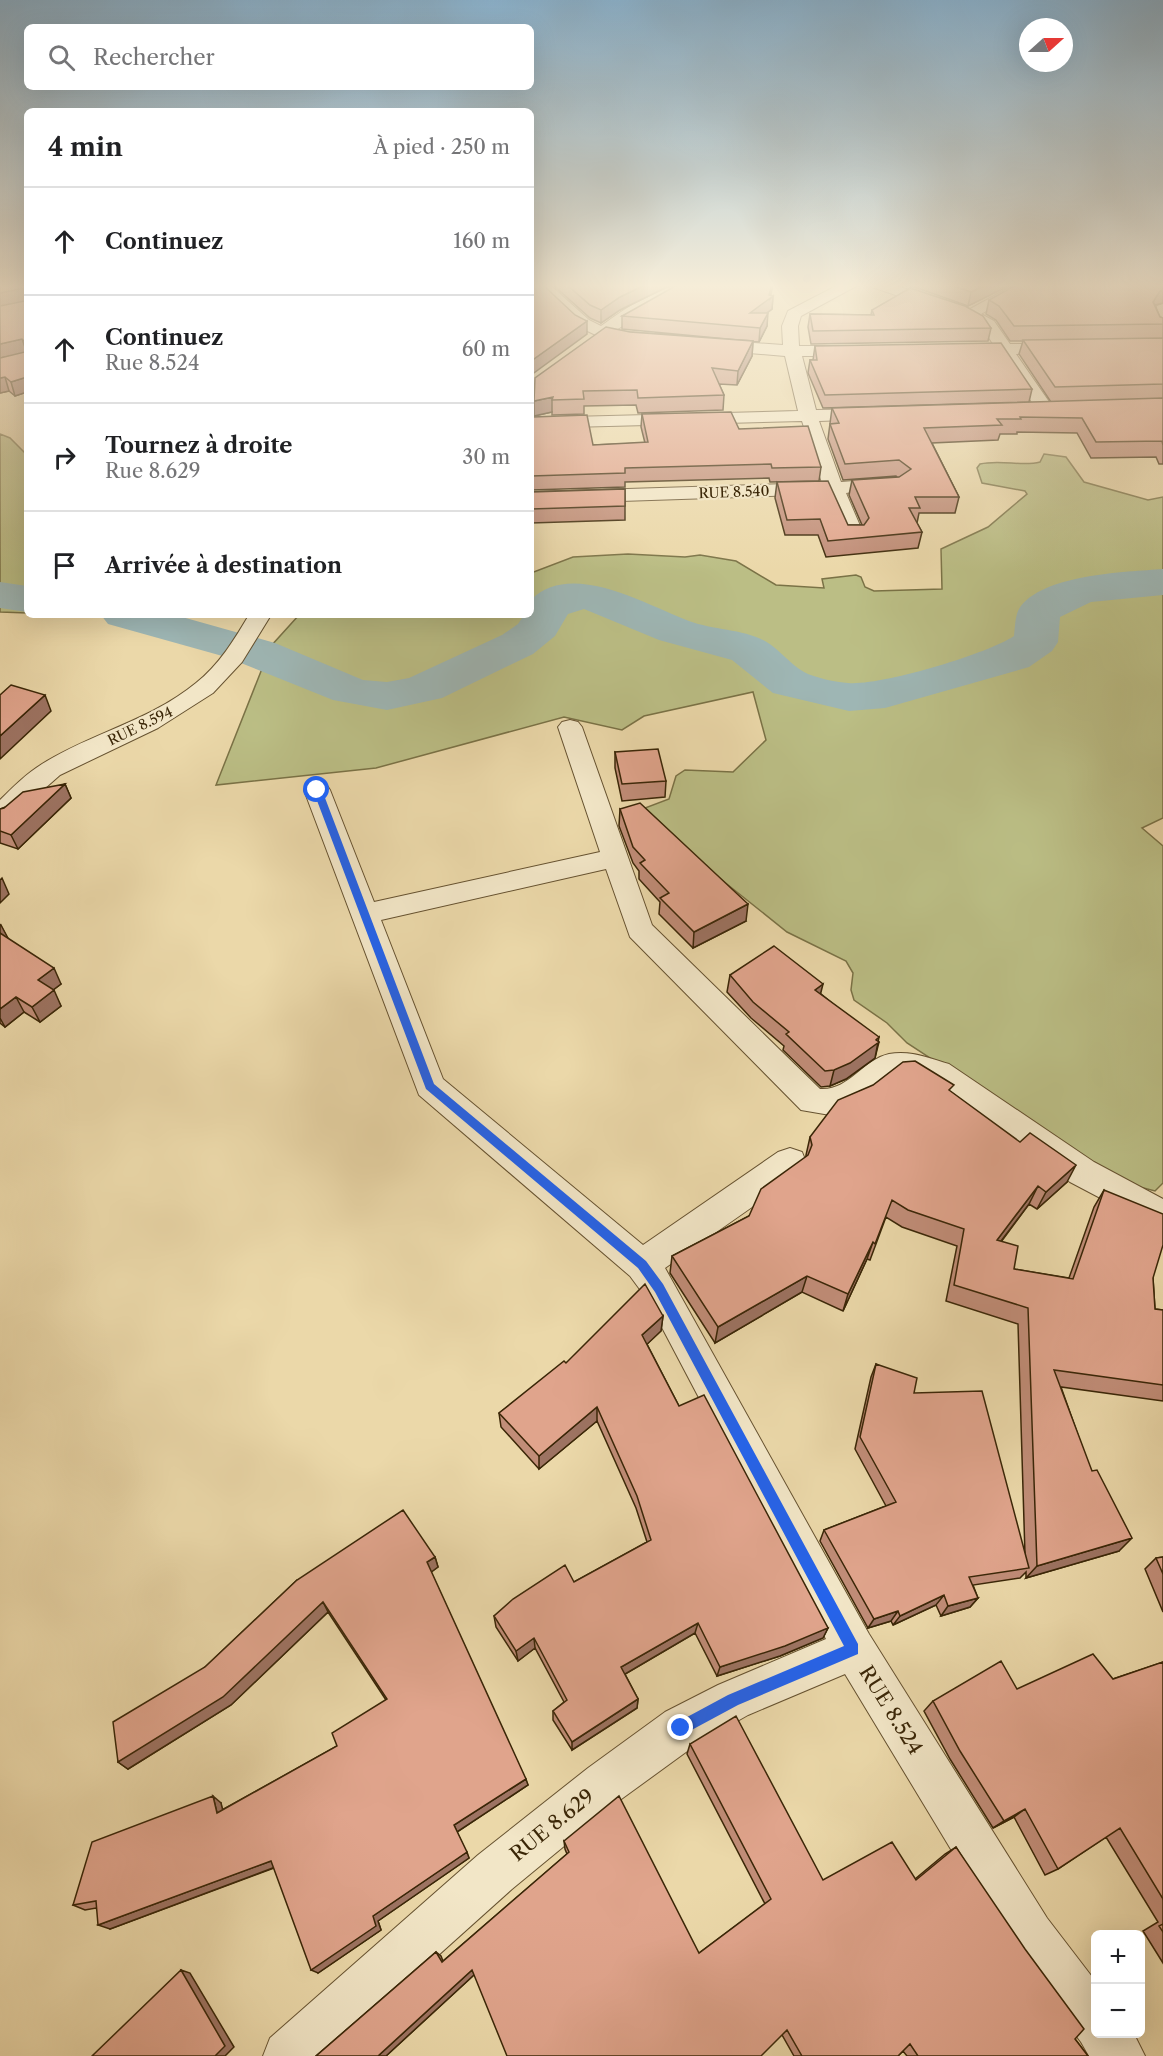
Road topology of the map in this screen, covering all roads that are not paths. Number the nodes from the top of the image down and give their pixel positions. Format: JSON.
{"nodes":[{"id":1,"x":799,"y":380,"type":"edge"},
{"id":2,"x":1030,"y":380,"type":"edge"},
{"id":3,"x":1022,"y":410,"type":"edge"},
{"id":4,"x":892,"y":414,"type":"edge"},
{"id":5,"x":810,"y":417,"type":"junction"},
{"id":6,"x":534,"y":423,"type":"edge"},
{"id":7,"x":875,"y":486,"type":"edge"},
{"id":8,"x":834,"y":488,"type":"junction"},
{"id":9,"x":534,"y":498,"type":"edge"},
{"id":10,"x":854,"y":535,"type":"edge"},
{"id":11,"x":258,"y":618,"type":"edge"},
{"id":12,"x":570,"y":727,"type":"dead end"},
{"id":13,"x":317,"y":790,"type":"dead end"},
{"id":14,"x":0,"y":814,"type":"edge"},
{"id":15,"x":615,"y":858,"type":"junction"},
{"id":16,"x":364,"y":914,"type":"junction"},
{"id":17,"x":790,"y":1162,"type":"dead end"},
{"id":18,"x":1163,"y":1216,"type":"edge"},
{"id":19,"x":651,"y":1276,"type":"junction"},
{"id":20,"x":854,"y":1649,"type":"junction"},
{"id":21,"x":1091,"y":2018,"type":"edge"},
{"id":22,"x":1106,"y":2038,"type":"edge"},
{"id":23,"x":288,"y":2056,"type":"edge"},
{"id":24,"x":1120,"y":2056,"type":"edge"}],
"edges":[{"from":1,"to":5,"type":"street"},
{"from":2,"to":3,"type":"street"},
{"from":4,"to":5,"type":"street"},
{"from":5,"to":6,"type":"street"},
{"from":5,"to":8,"type":"street"},
{"from":7,"to":8,"type":"street","name":"RUE 8.540"},
{"from":8,"to":9,"type":"street","name":"RUE 8.540"},
{"from":8,"to":10,"type":"street"},
{"from":11,"to":14,"type":"street","name":"RUE 8.594"},
{"from":12,"to":15,"type":"street"},
{"from":13,"to":16,"type":"street"},
{"from":15,"to":16,"type":"street"},
{"from":15,"to":18,"type":"street"},
{"from":16,"to":19,"type":"street"},
{"from":17,"to":19,"type":"street"},
{"from":19,"to":20,"type":"street","name":"RUE 8.524"},
{"from":20,"to":21,"type":"street","name":"RUE 8.524"},
{"from":20,"to":23,"type":"street","name":"RUE 8.629"},
{"from":22,"to":24,"type":"street"}]}
